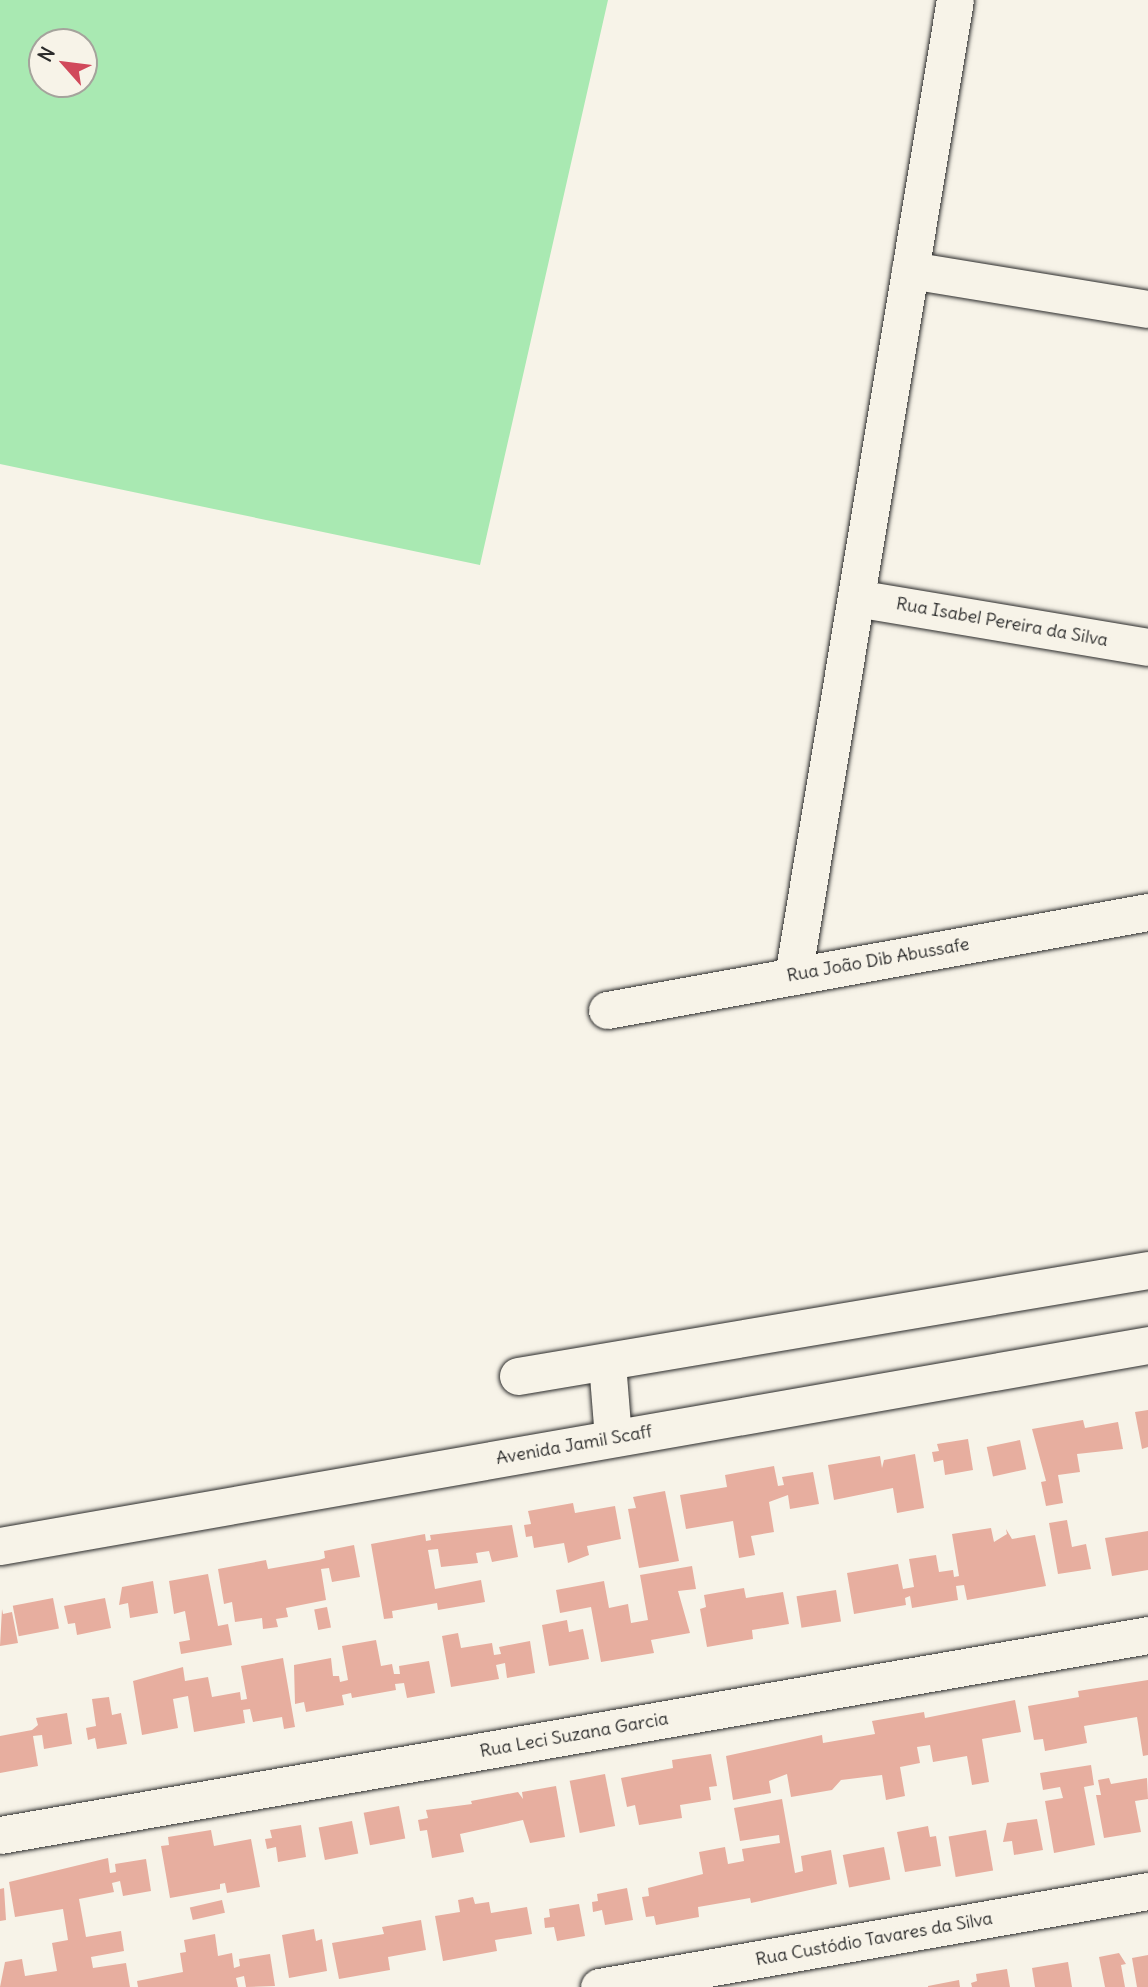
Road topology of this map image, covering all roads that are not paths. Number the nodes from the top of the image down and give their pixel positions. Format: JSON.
{"nodes":[{"id":1,"x":955,"y":0,"type":"edge"},
{"id":2,"x":910,"y":270,"type":"junction"},
{"id":3,"x":1148,"y":309,"type":"edge"},
{"id":4,"x":856,"y":598,"type":"junction"},
{"id":5,"x":1148,"y":647,"type":"edge"},
{"id":6,"x":1148,"y":912,"type":"edge"},
{"id":7,"x":793,"y":976,"type":"junction"},
{"id":8,"x":607,"y":1010,"type":"dead end"},
{"id":9,"x":1148,"y":1270,"type":"edge"},
{"id":10,"x":1148,"y":1345,"type":"edge"},
{"id":11,"x":607,"y":1363,"type":"junction"},
{"id":12,"x":518,"y":1376,"type":"dead end"},
{"id":13,"x":613,"y":1438,"type":"junction"},
{"id":14,"x":0,"y":1546,"type":"edge"},
{"id":15,"x":1148,"y":1634,"type":"edge"},
{"id":16,"x":0,"y":1835,"type":"edge"},
{"id":17,"x":1148,"y":1891,"type":"edge"},
{"id":18,"x":599,"y":1987,"type":"edge"}],
"edges":[{"from":1,"to":2,"type":"street"},
{"from":2,"to":3,"type":"street"},
{"from":2,"to":4,"type":"street"},
{"from":4,"to":5,"type":"street","name":"Rua Isabel Pereira da Silva"},
{"from":4,"to":7,"type":"street"},
{"from":6,"to":7,"type":"street","name":"Rua João Dib Abussafe"},
{"from":7,"to":8,"type":"street","name":"Rua João Dib Abussafe"},
{"from":9,"to":11,"type":"street"},
{"from":10,"to":13,"type":"street","name":"Avenida Jamil Scaff"},
{"from":11,"to":12,"type":"street"},
{"from":11,"to":13,"type":"street"},
{"from":13,"to":14,"type":"street","name":"Avenida Jamil Scaff"},
{"from":15,"to":16,"type":"street","name":"Rua Leci Suzana Garcia"},
{"from":17,"to":18,"type":"street","name":"Rua Custódio Tavares da Silva"}]}
